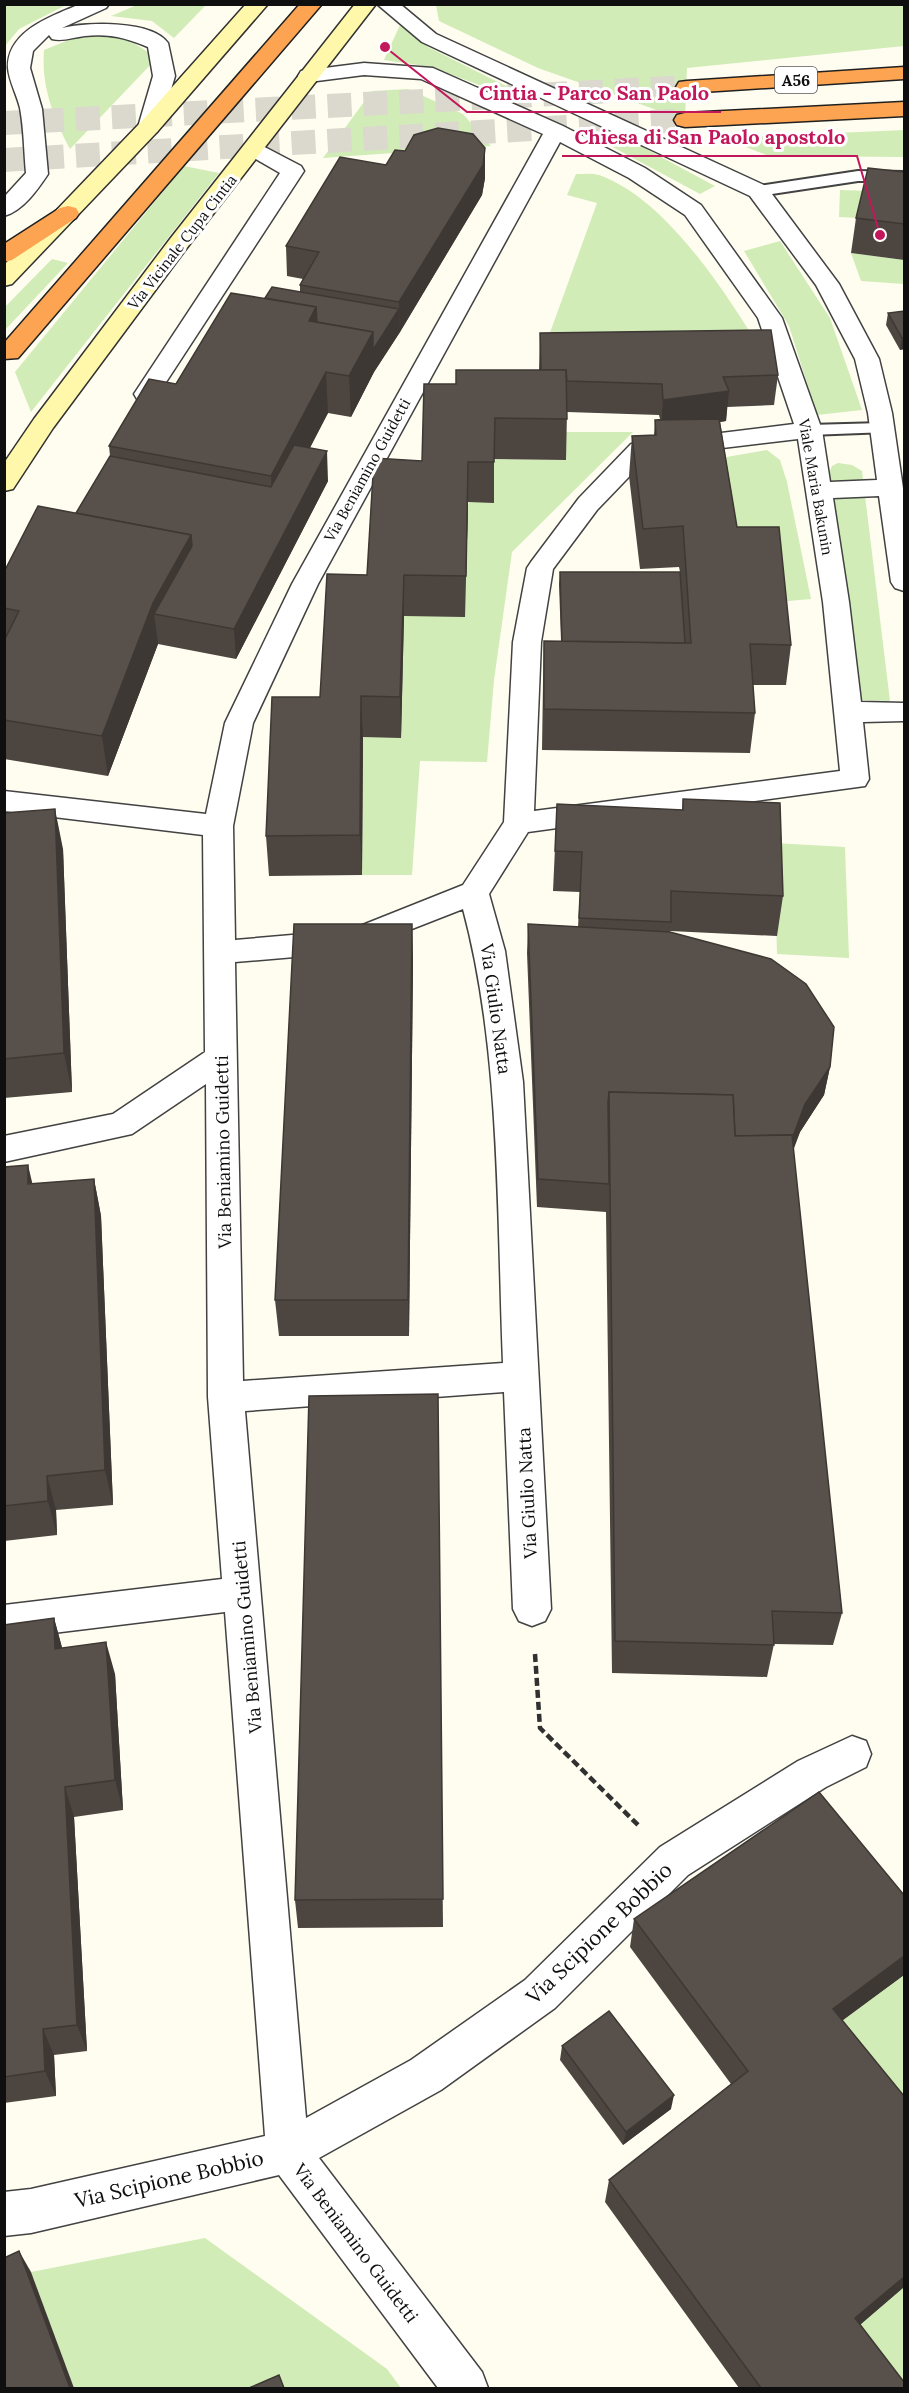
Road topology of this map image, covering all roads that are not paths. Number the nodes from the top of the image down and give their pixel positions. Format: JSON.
{"nodes":[{"id":1,"x":99,"y":4,"type":"edge"},
{"id":2,"x":258,"y":4,"type":"edge"},
{"id":3,"x":312,"y":4,"type":"edge"},
{"id":4,"x":366,"y":4,"type":"edge"},
{"id":5,"x":387,"y":4,"type":"edge"},
{"id":6,"x":22,"y":51,"type":"junction"},
{"id":7,"x":904,"y":73,"type":"edge"},
{"id":8,"x":309,"y":76,"type":"junction"},
{"id":9,"x":687,"y":87,"type":"tunnel mouth"},
{"id":10,"x":904,"y":108,"type":"edge"},
{"id":11,"x":565,"y":119,"type":"junction"},
{"id":12,"x":685,"y":120,"type":"tunnel mouth"},
{"id":13,"x":149,"y":127,"type":"junction"},
{"id":14,"x":255,"y":149,"type":"junction"},
{"id":15,"x":904,"y":177,"type":"edge"},
{"id":16,"x":758,"y":190,"type":"junction"},
{"id":17,"x":711,"y":204,"type":"junction"},
{"id":18,"x":4,"y":208,"type":"edge"},
{"id":19,"x":68,"y":213,"type":"junction"},
{"id":20,"x":4,"y":255,"type":"edge"},
{"id":21,"x":4,"y":279,"type":"edge"},
{"id":22,"x":9,"y":353,"type":"dead end"},
{"id":23,"x":146,"y":394,"type":"edge"},
{"id":24,"x":43,"y":424,"type":"junction"},
{"id":25,"x":893,"y":428,"type":"edge"},
{"id":26,"x":809,"y":430,"type":"junction"},
{"id":27,"x":10,"y":432,"type":"dead end"},
{"id":28,"x":4,"y":483,"type":"edge"},
{"id":29,"x":889,"y":488,"type":"junction"},
{"id":30,"x":818,"y":491,"type":"junction"},
{"id":31,"x":904,"y":582,"type":"edge"},
{"id":32,"x":848,"y":712,"type":"junction"},
{"id":33,"x":904,"y":712,"type":"edge"},
{"id":34,"x":4,"y":801,"type":"edge"},
{"id":35,"x":519,"y":823,"type":"junction"},
{"id":36,"x":218,"y":826,"type":"junction"},
{"id":37,"x":474,"y":894,"type":"junction"},
{"id":38,"x":221,"y":952,"type":"junction"},
{"id":39,"x":222,"y":1057,"type":"junction"},
{"id":40,"x":4,"y":1149,"type":"edge"},
{"id":41,"x":521,"y":1376,"type":"junction"},
{"id":42,"x":226,"y":1397,"type":"junction"},
{"id":43,"x":243,"y":1593,"type":"junction"},
{"id":44,"x":532,"y":1610,"type":"road end"},
{"id":45,"x":4,"y":1622,"type":"edge"},
{"id":46,"x":852,"y":1754,"type":"dead end"},
{"id":47,"x":288,"y":2152,"type":"junction"},
{"id":48,"x":4,"y":2214,"type":"edge"},
{"id":49,"x":466,"y":2388,"type":"edge"}],
"edges":[{"from":1,"to":6,"type":"street"},
{"from":2,"to":13,"type":"main road"},
{"from":3,"to":22,"type":"highway"},
{"from":4,"to":8,"type":"main road","name":"Via Vicinale Cupa Cintia"},
{"from":5,"to":11,"type":"street","name":"Viale Maria Bakunin"},
{"from":6,"to":13,"type":"street"},
{"from":6,"to":18,"type":"street"},
{"from":7,"to":9,"type":"highway","number":"A56"},
{"from":8,"to":11,"type":"street","name":"Viale Maria Bakunin"},
{"from":8,"to":14,"type":"main road","name":"Via Vicinale Cupa Cintia"},
{"from":10,"to":12,"type":"highway","number":"A56"},
{"from":11,"to":16,"type":"street","name":"Viale Maria Bakunin"},
{"from":11,"to":17,"type":"street","name":"Viale Maria Bakunin"},
{"from":11,"to":36,"type":"street","name":"Via Beniamino Guidetti"},
{"from":13,"to":19,"type":"main road"},
{"from":14,"to":23,"type":"street"},
{"from":14,"to":24,"type":"main road","name":"Via Vicinale Cupa Cintia"},
{"from":15,"to":16,"type":"lane"},
{"from":16,"to":17,"type":"street"},
{"from":16,"to":25,"type":"street","name":"Viale Maria Bakunin"},
{"from":17,"to":26,"type":"street","name":"Viale Maria Bakunin"},
{"from":19,"to":20,"type":"highway"},
{"from":19,"to":21,"type":"main road"},
{"from":24,"to":27,"type":"main road"},
{"from":24,"to":28,"type":"main road","name":"Via Vicinale Cupa Cintia"},
{"from":25,"to":26,"type":"lane"},
{"from":25,"to":29,"type":"street","name":"Viale Maria Bakunin"},
{"from":26,"to":30,"type":"street","name":"Viale Maria Bakunin"},
{"from":26,"to":35,"type":"street"},
{"from":29,"to":30,"type":"street"},
{"from":29,"to":31,"type":"street","name":"Viale Maria Bakunin"},
{"from":30,"to":32,"type":"street","name":"Viale Maria Bakunin"},
{"from":32,"to":33,"type":"street"},
{"from":32,"to":35,"type":"street","name":"Viale Maria Bakunin"},
{"from":34,"to":36,"type":"street"},
{"from":35,"to":37,"type":"street"},
{"from":36,"to":38,"type":"street","name":"Via Beniamino Guidetti"},
{"from":37,"to":38,"type":"street"},
{"from":37,"to":41,"type":"street","name":"Via Giulio Natta"},
{"from":38,"to":39,"type":"street","name":"Via Beniamino Guidetti"},
{"from":39,"to":40,"type":"street"},
{"from":39,"to":42,"type":"street","name":"Via Beniamino Guidetti"},
{"from":41,"to":42,"type":"street"},
{"from":41,"to":44,"type":"street","name":"Via Giulio Natta"},
{"from":42,"to":43,"type":"street","name":"Via Beniamino Guidetti"},
{"from":43,"to":45,"type":"street"},
{"from":43,"to":47,"type":"street","name":"Via Beniamino Guidetti"},
{"from":46,"to":47,"type":"street","name":"Via Scipione Bobbio"},
{"from":47,"to":48,"type":"street","name":"Via Scipione Bobbio"},
{"from":47,"to":49,"type":"street","name":"Via Beniamino Guidetti"}]}
